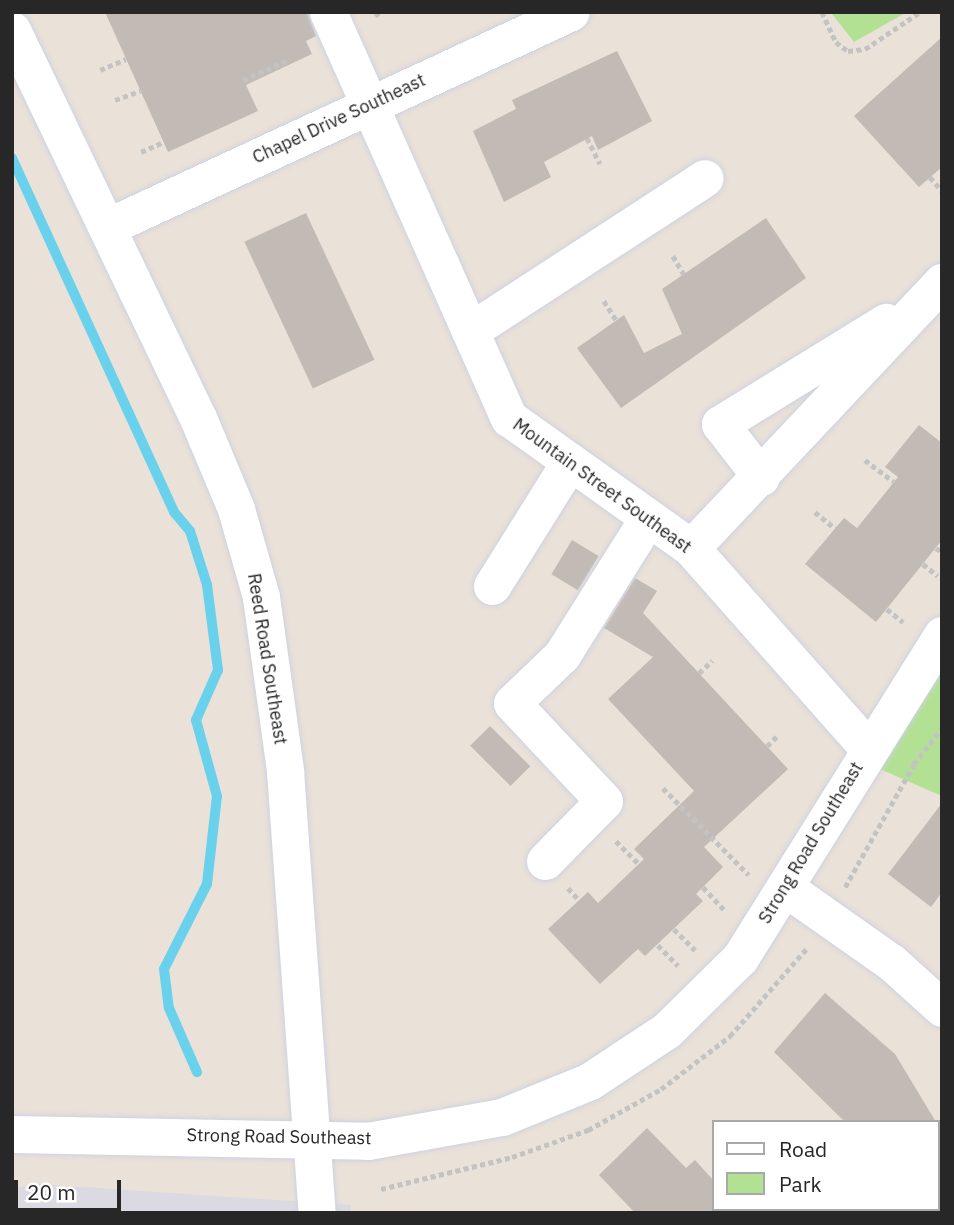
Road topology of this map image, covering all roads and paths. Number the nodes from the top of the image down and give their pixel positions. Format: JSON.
{"nodes":[{"id":1,"x":328,"y":12,"type":"edge"},
{"id":2,"x":571,"y":12,"type":"edge"},
{"id":3,"x":822,"y":12,"type":"edge"},
{"id":4,"x":920,"y":12,"type":"edge"},
{"id":5,"x":12,"y":30,"type":"edge"},
{"id":6,"x":126,"y":59,"type":"dead end"},
{"id":7,"x":286,"y":61,"type":"dead end"},
{"id":8,"x":100,"y":70,"type":"dead end"},
{"id":9,"x":243,"y":80,"type":"dead end"},
{"id":10,"x":140,"y":91,"type":"dead end"},
{"id":11,"x":115,"y":100,"type":"dead end"},
{"id":12,"x":367,"y":106,"type":"junction"},
{"id":13,"x":587,"y":138,"type":"dead end"},
{"id":14,"x":163,"y":142,"type":"dead end"},
{"id":15,"x":141,"y":152,"type":"dead end"},
{"id":16,"x":600,"y":164,"type":"dead end"},
{"id":17,"x":930,"y":177,"type":"dead end"},
{"id":18,"x":705,"y":178,"type":"dead end"},
{"id":19,"x":942,"y":191,"type":"edge"},
{"id":20,"x":107,"y":227,"type":"junction"},
{"id":21,"x":673,"y":256,"type":"dead end"},
{"id":22,"x":684,"y":274,"type":"dead end"},
{"id":23,"x":929,"y":293,"type":"edge"},
{"id":24,"x":604,"y":301,"type":"dead end"},
{"id":25,"x":617,"y":321,"type":"dead end"},
{"id":26,"x":470,"y":331,"type":"junction"},
{"id":27,"x":865,"y":460,"type":"dead end"},
{"id":28,"x":570,"y":461,"type":"junction"},
{"id":29,"x":761,"y":477,"type":"junction"},
{"id":30,"x":894,"y":482,"type":"dead end"},
{"id":31,"x":815,"y":512,"type":"dead end"},
{"id":32,"x":648,"y":518,"type":"junction"},
{"id":33,"x":835,"y":528,"type":"dead end"},
{"id":34,"x":691,"y":548,"type":"junction"},
{"id":35,"x":936,"y":548,"type":"dead end"},
{"id":36,"x":942,"y":552,"type":"edge"},
{"id":37,"x":923,"y":564,"type":"dead end"},
{"id":38,"x":938,"y":576,"type":"dead end"},
{"id":39,"x":492,"y":586,"type":"dead end"},
{"id":40,"x":887,"y":609,"type":"dead end"},
{"id":41,"x":903,"y":622,"type":"dead end"},
{"id":42,"x":942,"y":635,"type":"edge"},
{"id":43,"x":712,"y":661,"type":"dead end"},
{"id":44,"x":699,"y":673,"type":"dead end"},
{"id":45,"x":778,"y":736,"type":"dead end"},
{"id":46,"x":767,"y":746,"type":"dead end"},
{"id":47,"x":867,"y":747,"type":"junction"},
{"id":48,"x":663,"y":788,"type":"dead end"},
{"id":49,"x":614,"y":838,"type":"dead end"},
{"id":50,"x":639,"y":864,"type":"dead end"},
{"id":51,"x":555,"y":873,"type":"joint"},
{"id":52,"x":751,"y":877,"type":"dead end"},
{"id":53,"x":703,"y":887,"type":"dead end"},
{"id":54,"x":787,"y":889,"type":"junction"},
{"id":55,"x":579,"y":900,"type":"dead end"},
{"id":56,"x":727,"y":913,"type":"dead end"},
{"id":57,"x":674,"y":929,"type":"dead end"},
{"id":58,"x":658,"y":945,"type":"dead end"},
{"id":59,"x":695,"y":950,"type":"dead end"},
{"id":60,"x":678,"y":966,"type":"dead end"},
{"id":61,"x":942,"y":1008,"type":"edge"},
{"id":62,"x":12,"y":1134,"type":"edge"},
{"id":63,"x":316,"y":1138,"type":"junction"},
{"id":64,"x":317,"y":1213,"type":"edge"}],
"edges":[{"from":1,"to":12,"type":"street","name":"Mountain Street Southeast"},
{"from":2,"to":12,"type":"street","name":"Chapel Drive Southeast"},
{"from":3,"to":4,"type":"path"},
{"from":5,"to":20,"type":"street","name":"Reed Road Southeast"},
{"from":6,"to":8,"type":"path"},
{"from":7,"to":9,"type":"path"},
{"from":10,"to":11,"type":"path"},
{"from":12,"to":20,"type":"street","name":"Chapel Drive Southeast"},
{"from":12,"to":26,"type":"street","name":"Mountain Street Southeast"},
{"from":13,"to":16,"type":"path"},
{"from":14,"to":15,"type":"path"},
{"from":17,"to":19,"type":"path"},
{"from":18,"to":26,"type":"street"},
{"from":20,"to":63,"type":"street","name":"Reed Road Southeast"},
{"from":21,"to":22,"type":"path"},
{"from":23,"to":29,"type":"street"},
{"from":23,"to":29,"type":"street"},
{"from":24,"to":25,"type":"path"},
{"from":26,"to":28,"type":"street","name":"Mountain Street Southeast"},
{"from":27,"to":30,"type":"path"},
{"from":28,"to":32,"type":"street","name":"Mountain Street Southeast"},
{"from":28,"to":39,"type":"street"},
{"from":29,"to":34,"type":"street"},
{"from":31,"to":33,"type":"path"},
{"from":32,"to":34,"type":"street","name":"Mountain Street Southeast"},
{"from":32,"to":51,"type":"street"},
{"from":34,"to":47,"type":"street","name":"Mountain Street Southeast"},
{"from":35,"to":36,"type":"path"},
{"from":37,"to":38,"type":"path"},
{"from":40,"to":41,"type":"path"},
{"from":42,"to":47,"type":"street","name":"Strong Road Southeast"},
{"from":43,"to":44,"type":"path"},
{"from":45,"to":46,"type":"path"},
{"from":47,"to":54,"type":"street","name":"Strong Road Southeast"},
{"from":48,"to":52,"type":"path"},
{"from":49,"to":50,"type":"path"},
{"from":51,"to":55,"type":"path"},
{"from":53,"to":56,"type":"path"},
{"from":54,"to":61,"type":"street"},
{"from":54,"to":63,"type":"street","name":"Strong Road Southeast"},
{"from":57,"to":59,"type":"path"},
{"from":58,"to":60,"type":"path"},
{"from":62,"to":63,"type":"street","name":"Strong Road Southeast"},
{"from":63,"to":64,"type":"street","name":"Reed Road Southeast"}]}
